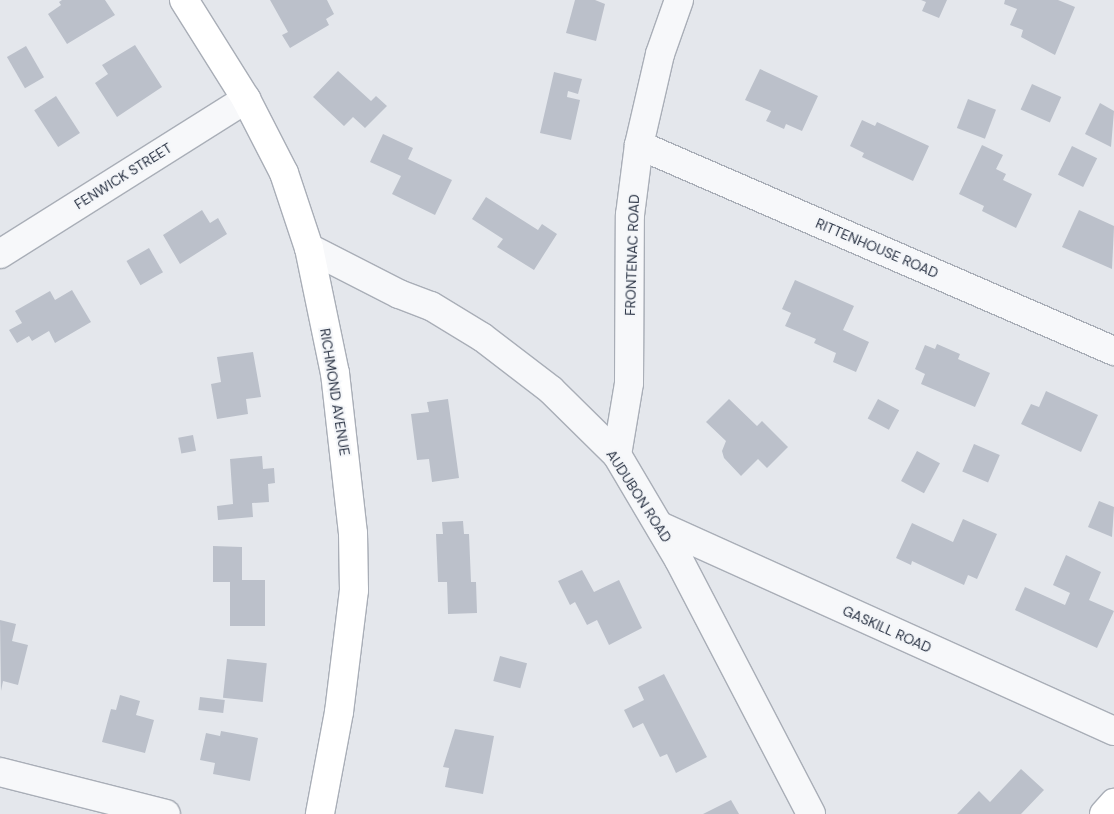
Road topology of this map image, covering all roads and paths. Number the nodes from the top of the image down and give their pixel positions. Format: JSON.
{"nodes":[{"id":1,"x":184,"y":0,"type":"edge"},
{"id":2,"x":678,"y":0,"type":"edge"},
{"id":3,"x":246,"y":98,"type":"junction"},
{"id":4,"x":639,"y":145,"type":"junction"},
{"id":5,"x":309,"y":248,"type":"junction"},
{"id":6,"x":0,"y":254,"type":"edge"},
{"id":7,"x":1114,"y":351,"type":"edge"},
{"id":8,"x":617,"y":455,"type":"junction"},
{"id":9,"x":660,"y":526,"type":"junction"},
{"id":10,"x":1114,"y":731,"type":"edge"},
{"id":11,"x":0,"y":772,"type":"edge"},
{"id":12,"x":1114,"y":803,"type":"edge"},
{"id":13,"x":166,"y":814,"type":"edge"},
{"id":14,"x":320,"y":814,"type":"edge"},
{"id":15,"x":811,"y":814,"type":"edge"},
{"id":16,"x":1104,"y":814,"type":"edge"}],
"edges":[{"from":1,"to":3,"type":"street","name":"RICHMOND AVENUE"},
{"from":2,"to":4,"type":"street","name":"FRONTENAC ROAD"},
{"from":3,"to":5,"type":"street","name":"RICHMOND AVENUE"},
{"from":3,"to":6,"type":"street","name":"FENWICK STREET"},
{"from":4,"to":7,"type":"street","name":"RITTENHOUSE ROAD"},
{"from":4,"to":8,"type":"street","name":"FRONTENAC ROAD"},
{"from":5,"to":8,"type":"street","name":"AUDUBON ROAD"},
{"from":5,"to":14,"type":"street","name":"RICHMOND AVENUE"},
{"from":8,"to":9,"type":"street","name":"AUDUBON ROAD"},
{"from":9,"to":10,"type":"street","name":"GASKILL ROAD"},
{"from":9,"to":15,"type":"street","name":"AUDUBON ROAD"},
{"from":11,"to":13,"type":"street"},
{"from":12,"to":16,"type":"street"}]}
